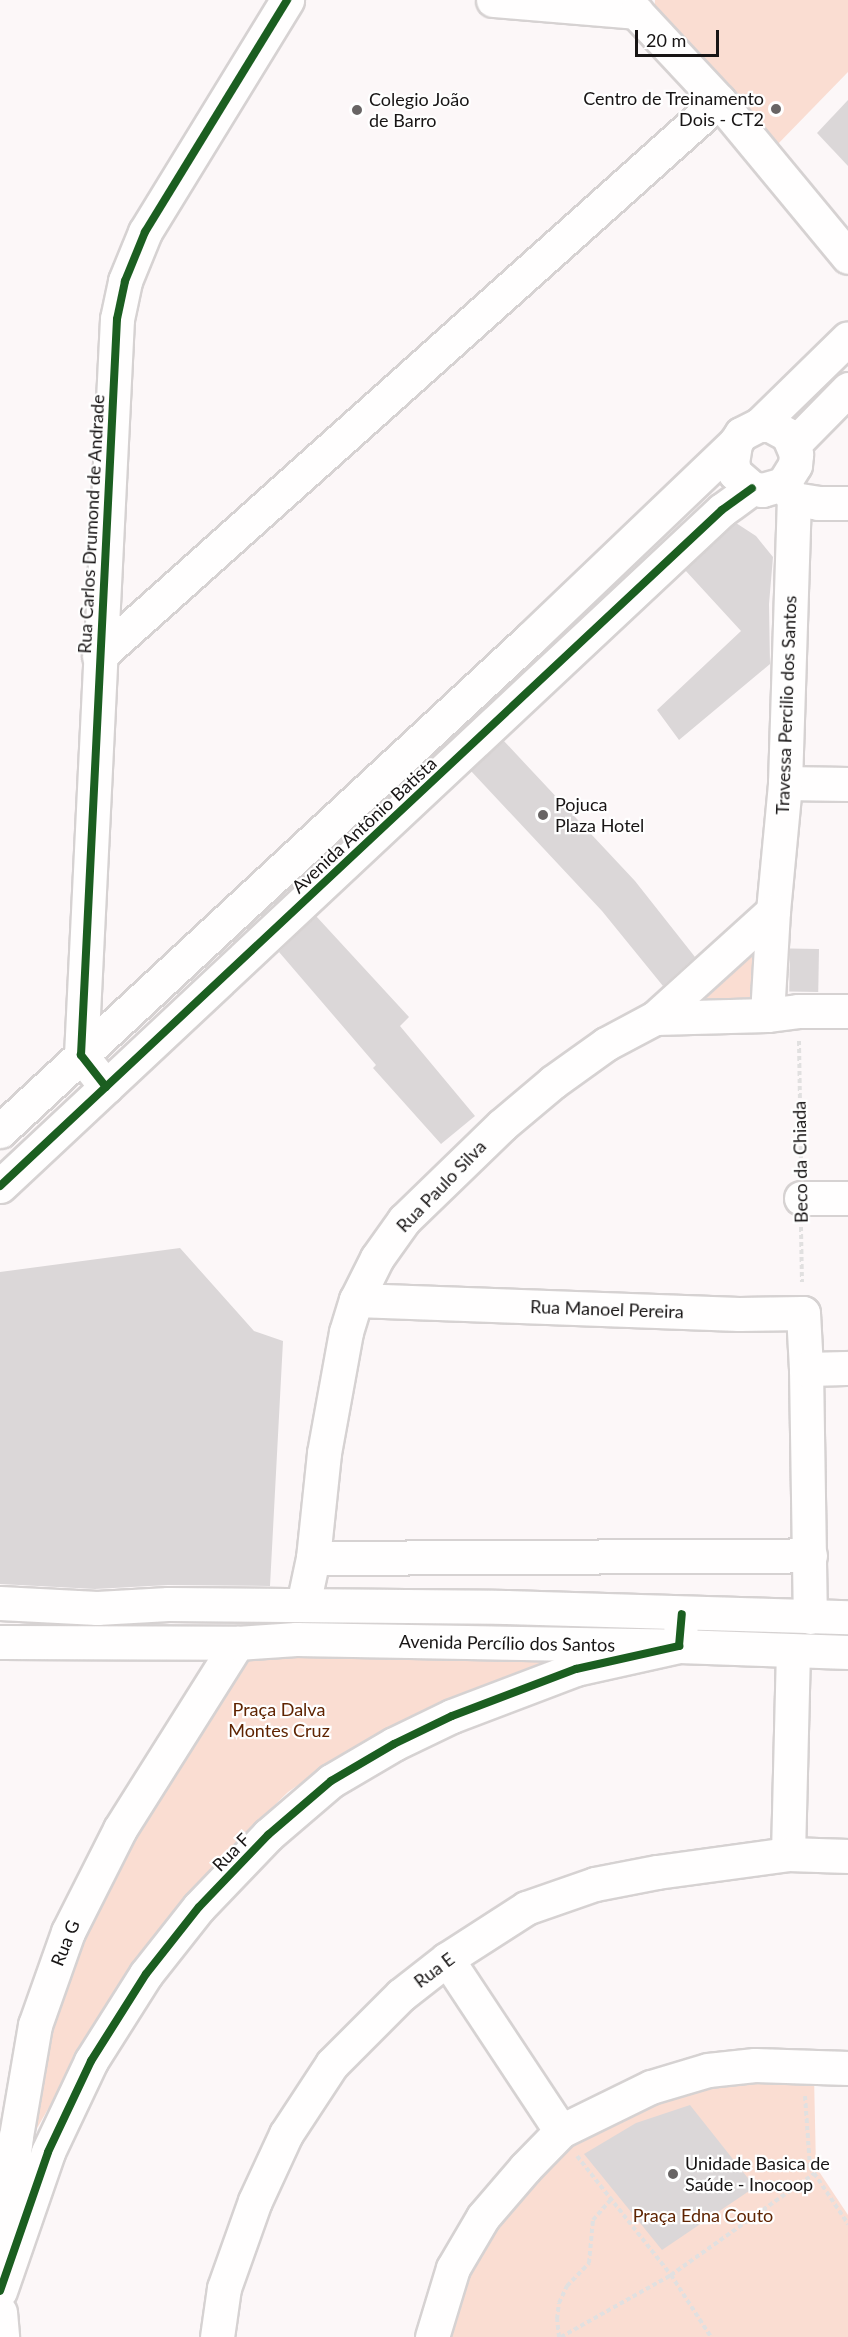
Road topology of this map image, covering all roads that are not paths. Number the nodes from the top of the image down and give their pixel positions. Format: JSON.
{"nodes":[{"id":1,"x":287,"y":0,"type":"edge"},
{"id":2,"x":493,"y":0,"type":"edge"},
{"id":3,"x":636,"y":6,"type":"edge"},
{"id":4,"x":719,"y":101,"type":"junction"},
{"id":5,"x":848,"y":257,"type":"edge"},
{"id":6,"x":848,"y":338,"type":"edge"},
{"id":7,"x":848,"y":389,"type":"edge"},
{"id":8,"x":747,"y":434,"type":"junction"},
{"id":9,"x":794,"y":444,"type":"junction"},
{"id":10,"x":776,"y":490,"type":"junction"},
{"id":11,"x":848,"y":503,"type":"edge"},
{"id":12,"x":99,"y":656,"type":"junction"},
{"id":13,"x":785,"y":783,"type":"junction"},
{"id":14,"x":848,"y":784,"type":"edge"},
{"id":15,"x":773,"y":911,"type":"junction"},
{"id":16,"x":848,"y":1011,"type":"edge"},
{"id":17,"x":783,"y":1013,"type":"junction"},
{"id":18,"x":655,"y":1018,"type":"junction"},
{"id":19,"x":81,"y":1055,"type":"junction"},
{"id":20,"x":106,"y":1087,"type":"junction"},
{"id":21,"x":0,"y":1131,"type":"edge"},
{"id":22,"x":0,"y":1186,"type":"edge"},
{"id":23,"x":801,"y":1198,"type":"road end"},
{"id":24,"x":848,"y":1198,"type":"edge"},
{"id":25,"x":356,"y":1300,"type":"junction"},
{"id":26,"x":848,"y":1368,"type":"edge"},
{"id":27,"x":806,"y":1369,"type":"junction"},
{"id":28,"x":810,"y":1555,"type":"junction"},
{"id":29,"x":313,"y":1558,"type":"junction"},
{"id":30,"x":15,"y":1603,"type":"edge"},
{"id":31,"x":168,"y":1604,"type":"junction"},
{"id":32,"x":256,"y":1605,"type":"junction"},
{"id":33,"x":303,"y":1605,"type":"junction"},
{"id":34,"x":682,"y":1614,"type":"junction"},
{"id":35,"x":810,"y":1617,"type":"junction"},
{"id":36,"x":848,"y":1617,"type":"edge"},
{"id":37,"x":245,"y":1641,"type":"junction"},
{"id":38,"x":15,"y":1642,"type":"edge"},
{"id":39,"x":166,"y":1642,"type":"junction"},
{"id":40,"x":680,"y":1646,"type":"junction"},
{"id":41,"x":794,"y":1651,"type":"junction"},
{"id":42,"x":848,"y":1652,"type":"edge"},
{"id":43,"x":788,"y":1854,"type":"junction"},
{"id":44,"x":848,"y":1856,"type":"edge"},
{"id":45,"x":447,"y":1959,"type":"junction"},
{"id":46,"x":848,"y":2068,"type":"edge"},
{"id":47,"x":572,"y":2139,"type":"junction"},
{"id":48,"x":0,"y":2282,"type":"edge"},
{"id":49,"x":0,"y":2291,"type":"edge"},
{"id":50,"x":0,"y":2312,"type":"edge"},
{"id":51,"x":2,"y":2337,"type":"edge"},
{"id":52,"x":217,"y":2337,"type":"edge"},
{"id":53,"x":432,"y":2337,"type":"edge"}],
"edges":[{"from":1,"to":12,"type":"street","name":"Rua Carlos Drumond de Andrade"},
{"from":2,"to":3,"type":"street"},
{"from":3,"to":4,"type":"street"},
{"from":4,"to":5,"type":"street"},
{"from":4,"to":12,"type":"street"},
{"from":6,"to":8,"type":"street","name":"Avenida Antônio Batista"},
{"from":7,"to":9,"type":"street"},
{"from":8,"to":9,"type":"street"},
{"from":8,"to":10,"type":"street"},
{"from":8,"to":19,"type":"street","name":"Avenida Antônio Batista"},
{"from":9,"to":10,"type":"street"},
{"from":10,"to":11,"type":"street"},
{"from":10,"to":13,"type":"street","name":"Travessa Percilio dos Santos"},
{"from":10,"to":20,"type":"street","name":"Avenida Antônio Batista"},
{"from":12,"to":19,"type":"street","name":"Rua Carlos Drumond de Andrade"},
{"from":13,"to":14,"type":"street"},
{"from":13,"to":15,"type":"street","name":"Travessa Percilio dos Santos"},
{"from":15,"to":17,"type":"street"},
{"from":15,"to":18,"type":"street","name":"Rua Paulo Silva"},
{"from":16,"to":17,"type":"street","name":"Rua Paulo Silva"},
{"from":17,"to":18,"type":"street","name":"Rua Paulo Silva"},
{"from":18,"to":25,"type":"street","name":"Rua Paulo Silva"},
{"from":19,"to":20,"type":"street"},
{"from":19,"to":21,"type":"street","name":"Avenida Antônio Batista"},
{"from":20,"to":22,"type":"street","name":"Avenida Antônio Batista"},
{"from":23,"to":24,"type":"street"},
{"from":25,"to":27,"type":"street","name":"Rua Manoel Pereira"},
{"from":25,"to":29,"type":"street","name":"Rua Paulo Silva"},
{"from":26,"to":27,"type":"street"},
{"from":27,"to":28,"type":"street"},
{"from":28,"to":29,"type":"street"},
{"from":28,"to":35,"type":"street"},
{"from":29,"to":33,"type":"street","name":"Rua Paulo Silva"},
{"from":30,"to":31,"type":"street","name":"Avenida Percílio dos Santos"},
{"from":30,"to":38,"type":"street"},
{"from":31,"to":32,"type":"street","name":"Avenida Percílio dos Santos"},
{"from":31,"to":39,"type":"street"},
{"from":32,"to":33,"type":"street","name":"Avenida Percílio dos Santos"},
{"from":32,"to":37,"type":"street"},
{"from":33,"to":34,"type":"street","name":"Avenida Percílio dos Santos"},
{"from":34,"to":35,"type":"street","name":"Avenida Percílio dos Santos"},
{"from":34,"to":40,"type":"street"},
{"from":35,"to":36,"type":"street","name":"Avenida Percílio dos Santos"},
{"from":37,"to":39,"type":"street","name":"Avenida Percílio dos Santos"},
{"from":37,"to":40,"type":"street","name":"Avenida Percílio dos Santos"},
{"from":37,"to":48,"type":"street","name":"Rua G"},
{"from":38,"to":39,"type":"street","name":"Avenida Percílio dos Santos"},
{"from":40,"to":41,"type":"street","name":"Avenida Percílio dos Santos"},
{"from":40,"to":49,"type":"street","name":"Rua F"},
{"from":41,"to":42,"type":"street","name":"Avenida Percílio dos Santos"},
{"from":41,"to":43,"type":"street"},
{"from":43,"to":44,"type":"street","name":"Rua E"},
{"from":43,"to":45,"type":"street","name":"Rua E"},
{"from":45,"to":47,"type":"street"},
{"from":45,"to":52,"type":"street","name":"Rua E"},
{"from":46,"to":47,"type":"street"},
{"from":47,"to":53,"type":"street"},
{"from":50,"to":51,"type":"street"}]}
